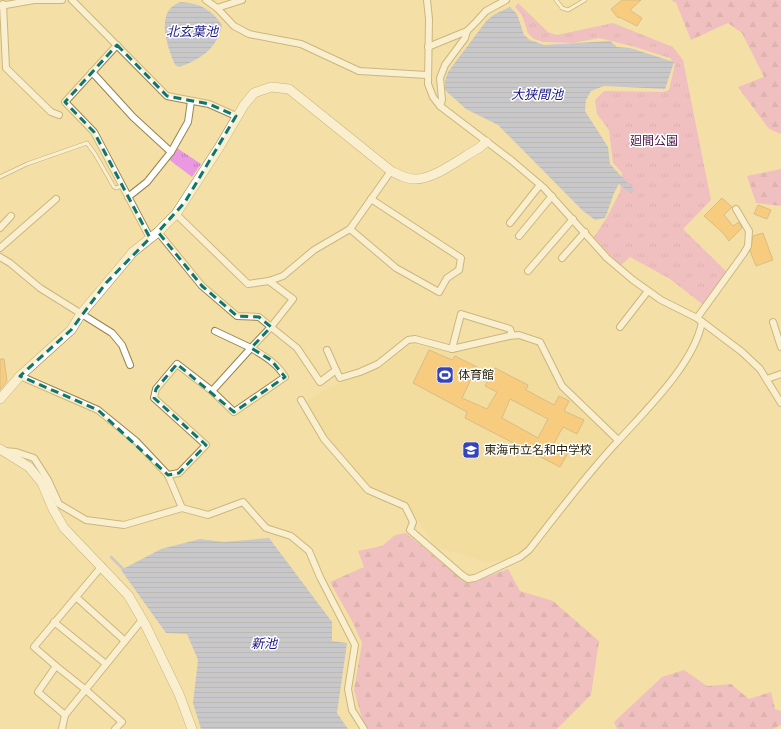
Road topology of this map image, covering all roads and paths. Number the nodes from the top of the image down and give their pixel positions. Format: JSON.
{"nodes":[{"id":1,"x":62,"y":0,"type":"edge"},
{"id":2,"x":72,"y":0,"type":"edge"},
{"id":3,"x":206,"y":0,"type":"edge"},
{"id":4,"x":242,"y":0,"type":"edge"},
{"id":5,"x":427,"y":0,"type":"edge"},
{"id":6,"x":506,"y":0,"type":"edge"},
{"id":7,"x":556,"y":0,"type":"edge"},
{"id":8,"x":585,"y":0,"type":"edge"},
{"id":9,"x":3,"y":4,"type":"edge"},
{"id":10,"x":217,"y":8,"type":"junction"},
{"id":11,"x":467,"y":31,"type":"junction"},
{"id":12,"x":117,"y":45,"type":"junction"},
{"id":13,"x":428,"y":47,"type":"junction"},
{"id":14,"x":92,"y":72,"type":"junction"},
{"id":15,"x":427,"y":75,"type":"junction"},
{"id":16,"x":190,"y":101,"type":"junction"},
{"id":17,"x":440,"y":106,"type":"junction"},
{"id":18,"x":59,"y":115,"type":"dead end"},
{"id":19,"x":236,"y":116,"type":"junction"},
{"id":20,"x":486,"y":142,"type":"junction"},
{"id":21,"x":171,"y":152,"type":"junction"},
{"id":22,"x":391,"y":171,"type":"junction"},
{"id":23,"x":0,"y":177,"type":"edge"},
{"id":24,"x":540,"y":185,"type":"junction"},
{"id":25,"x":122,"y":186,"type":"junction"},
{"id":26,"x":552,"y":196,"type":"junction"},
{"id":27,"x":128,"y":197,"type":"junction"},
{"id":28,"x":56,"y":199,"type":"dead end"},
{"id":29,"x":371,"y":199,"type":"junction"},
{"id":30,"x":736,"y":209,"type":"dead end"},
{"id":31,"x":176,"y":214,"type":"junction"},
{"id":32,"x":11,"y":216,"type":"dead end"},
{"id":33,"x":573,"y":219,"type":"junction"},
{"id":34,"x":510,"y":223,"type":"dead end"},
{"id":35,"x":0,"y":228,"type":"edge"},
{"id":36,"x":350,"y":228,"type":"junction"},
{"id":37,"x":158,"y":232,"type":"junction"},
{"id":38,"x":585,"y":232,"type":"junction"},
{"id":39,"x":519,"y":236,"type":"dead end"},
{"id":40,"x":150,"y":238,"type":"junction"},
{"id":41,"x":0,"y":248,"type":"edge"},
{"id":42,"x":0,"y":257,"type":"edge"},
{"id":43,"x":562,"y":258,"type":"dead end"},
{"id":44,"x":528,"y":271,"type":"dead end"},
{"id":45,"x":269,"y":281,"type":"junction"},
{"id":46,"x":648,"y":292,"type":"junction"},
{"id":47,"x":81,"y":314,"type":"junction"},
{"id":48,"x":699,"y":320,"type":"junction"},
{"id":49,"x":772,"y":322,"type":"dead end"},
{"id":50,"x":271,"y":327,"type":"junction"},
{"id":51,"x":620,"y":327,"type":"dead end"},
{"id":52,"x":215,"y":331,"type":"dead end"},
{"id":53,"x":512,"y":335,"type":"junction"},
{"id":54,"x":781,"y":347,"type":"edge"},
{"id":55,"x":251,"y":348,"type":"junction"},
{"id":56,"x":452,"y":349,"type":"junction"},
{"id":57,"x":327,"y":350,"type":"dead end"},
{"id":58,"x":130,"y":365,"type":"dead end"},
{"id":59,"x":336,"y":370,"type":"junction"},
{"id":60,"x":781,"y":374,"type":"edge"},
{"id":61,"x":20,"y":376,"type":"junction"},
{"id":62,"x":767,"y":379,"type":"junction"},
{"id":63,"x":212,"y":391,"type":"junction"},
{"id":64,"x":0,"y":399,"type":"edge"},
{"id":65,"x":301,"y":400,"type":"dead end"},
{"id":66,"x":781,"y":403,"type":"edge"},
{"id":67,"x":618,"y":440,"type":"junction"},
{"id":68,"x":2,"y":450,"type":"edge"},
{"id":69,"x":168,"y":474,"type":"junction"},
{"id":70,"x":182,"y":508,"type":"junction"},
{"id":71,"x":102,"y":566,"type":"junction"},
{"id":72,"x":76,"y":597,"type":"junction"},
{"id":73,"x":142,"y":620,"type":"junction"},
{"id":74,"x":54,"y":622,"type":"junction"},
{"id":75,"x":125,"y":641,"type":"junction"},
{"id":76,"x":106,"y":664,"type":"junction"},
{"id":77,"x":56,"y":666,"type":"junction"},
{"id":78,"x":86,"y":690,"type":"junction"},
{"id":79,"x":65,"y":715,"type":"junction"},
{"id":80,"x":62,"y":729,"type":"edge"},
{"id":81,"x":115,"y":729,"type":"edge"},
{"id":82,"x":192,"y":729,"type":"edge"},
{"id":83,"x":364,"y":729,"type":"edge"}],
"edges":[{"from":1,"to":9,"type":"street"},
{"from":2,"to":12,"type":"street"},
{"from":3,"to":10,"type":"street"},
{"from":4,"to":10,"type":"street"},
{"from":5,"to":13,"type":"street"},
{"from":6,"to":11,"type":"street"},
{"from":7,"to":8,"type":"lane"},
{"from":9,"to":18,"type":"street"},
{"from":10,"to":15,"type":"street"},
{"from":11,"to":13,"type":"street"},
{"from":11,"to":17,"type":"street"},
{"from":12,"to":14,"type":"street"},
{"from":12,"to":16,"type":"street"},
{"from":13,"to":15,"type":"street"},
{"from":14,"to":21,"type":"street"},
{"from":14,"to":25,"type":"street"},
{"from":15,"to":17,"type":"street"},
{"from":16,"to":19,"type":"street"},
{"from":16,"to":21,"type":"street"},
{"from":17,"to":20,"type":"street"},
{"from":19,"to":22,"type":"street"},
{"from":19,"to":31,"type":"street"},
{"from":20,"to":22,"type":"street"},
{"from":20,"to":24,"type":"street"},
{"from":21,"to":27,"type":"street"},
{"from":22,"to":29,"type":"street"},
{"from":23,"to":25,"type":"lane"},
{"from":24,"to":26,"type":"street"},
{"from":24,"to":34,"type":"street"},
{"from":25,"to":27,"type":"street"},
{"from":26,"to":33,"type":"street"},
{"from":26,"to":39,"type":"street"},
{"from":27,"to":40,"type":"street"},
{"from":28,"to":41,"type":"street"},
{"from":29,"to":36,"type":"street"},
{"from":29,"to":36,"type":"street"},
{"from":30,"to":48,"type":"street"},
{"from":31,"to":37,"type":"street"},
{"from":31,"to":45,"type":"street"},
{"from":32,"to":35,"type":"street"},
{"from":33,"to":38,"type":"street"},
{"from":33,"to":44,"type":"street"},
{"from":36,"to":45,"type":"street"},
{"from":37,"to":40,"type":"street"},
{"from":37,"to":50,"type":"street"},
{"from":38,"to":43,"type":"street"},
{"from":38,"to":46,"type":"street"},
{"from":40,"to":47,"type":"street"},
{"from":42,"to":47,"type":"street"},
{"from":45,"to":50,"type":"street"},
{"from":46,"to":48,"type":"street"},
{"from":46,"to":51,"type":"street"},
{"from":47,"to":58,"type":"street"},
{"from":47,"to":61,"type":"street"},
{"from":48,"to":62,"type":"street"},
{"from":48,"to":67,"type":"street"},
{"from":49,"to":54,"type":"street"},
{"from":50,"to":55,"type":"street"},
{"from":50,"to":59,"type":"street"},
{"from":52,"to":55,"type":"street"},
{"from":53,"to":56,"type":"street"},
{"from":53,"to":56,"type":"street"},
{"from":53,"to":67,"type":"street"},
{"from":55,"to":63,"type":"street"},
{"from":55,"to":63,"type":"street"},
{"from":56,"to":59,"type":"street"},
{"from":57,"to":59,"type":"street"},
{"from":60,"to":62,"type":"street"},
{"from":61,"to":64,"type":"street"},
{"from":61,"to":69,"type":"street"},
{"from":62,"to":66,"type":"street"},
{"from":63,"to":69,"type":"street"},
{"from":65,"to":67,"type":"street"},
{"from":68,"to":70,"type":"street"},
{"from":68,"to":71,"type":"street"},
{"from":69,"to":70,"type":"street"},
{"from":70,"to":83,"type":"street"},
{"from":71,"to":72,"type":"street"},
{"from":71,"to":73,"type":"street"},
{"from":72,"to":74,"type":"street"},
{"from":72,"to":75,"type":"street"},
{"from":73,"to":75,"type":"street"},
{"from":73,"to":82,"type":"street"},
{"from":74,"to":76,"type":"street"},
{"from":74,"to":77,"type":"street"},
{"from":75,"to":76,"type":"street"},
{"from":76,"to":78,"type":"street"},
{"from":77,"to":78,"type":"street"},
{"from":77,"to":79,"type":"street"},
{"from":78,"to":79,"type":"street"},
{"from":78,"to":81,"type":"street"},
{"from":79,"to":80,"type":"street"}]}
